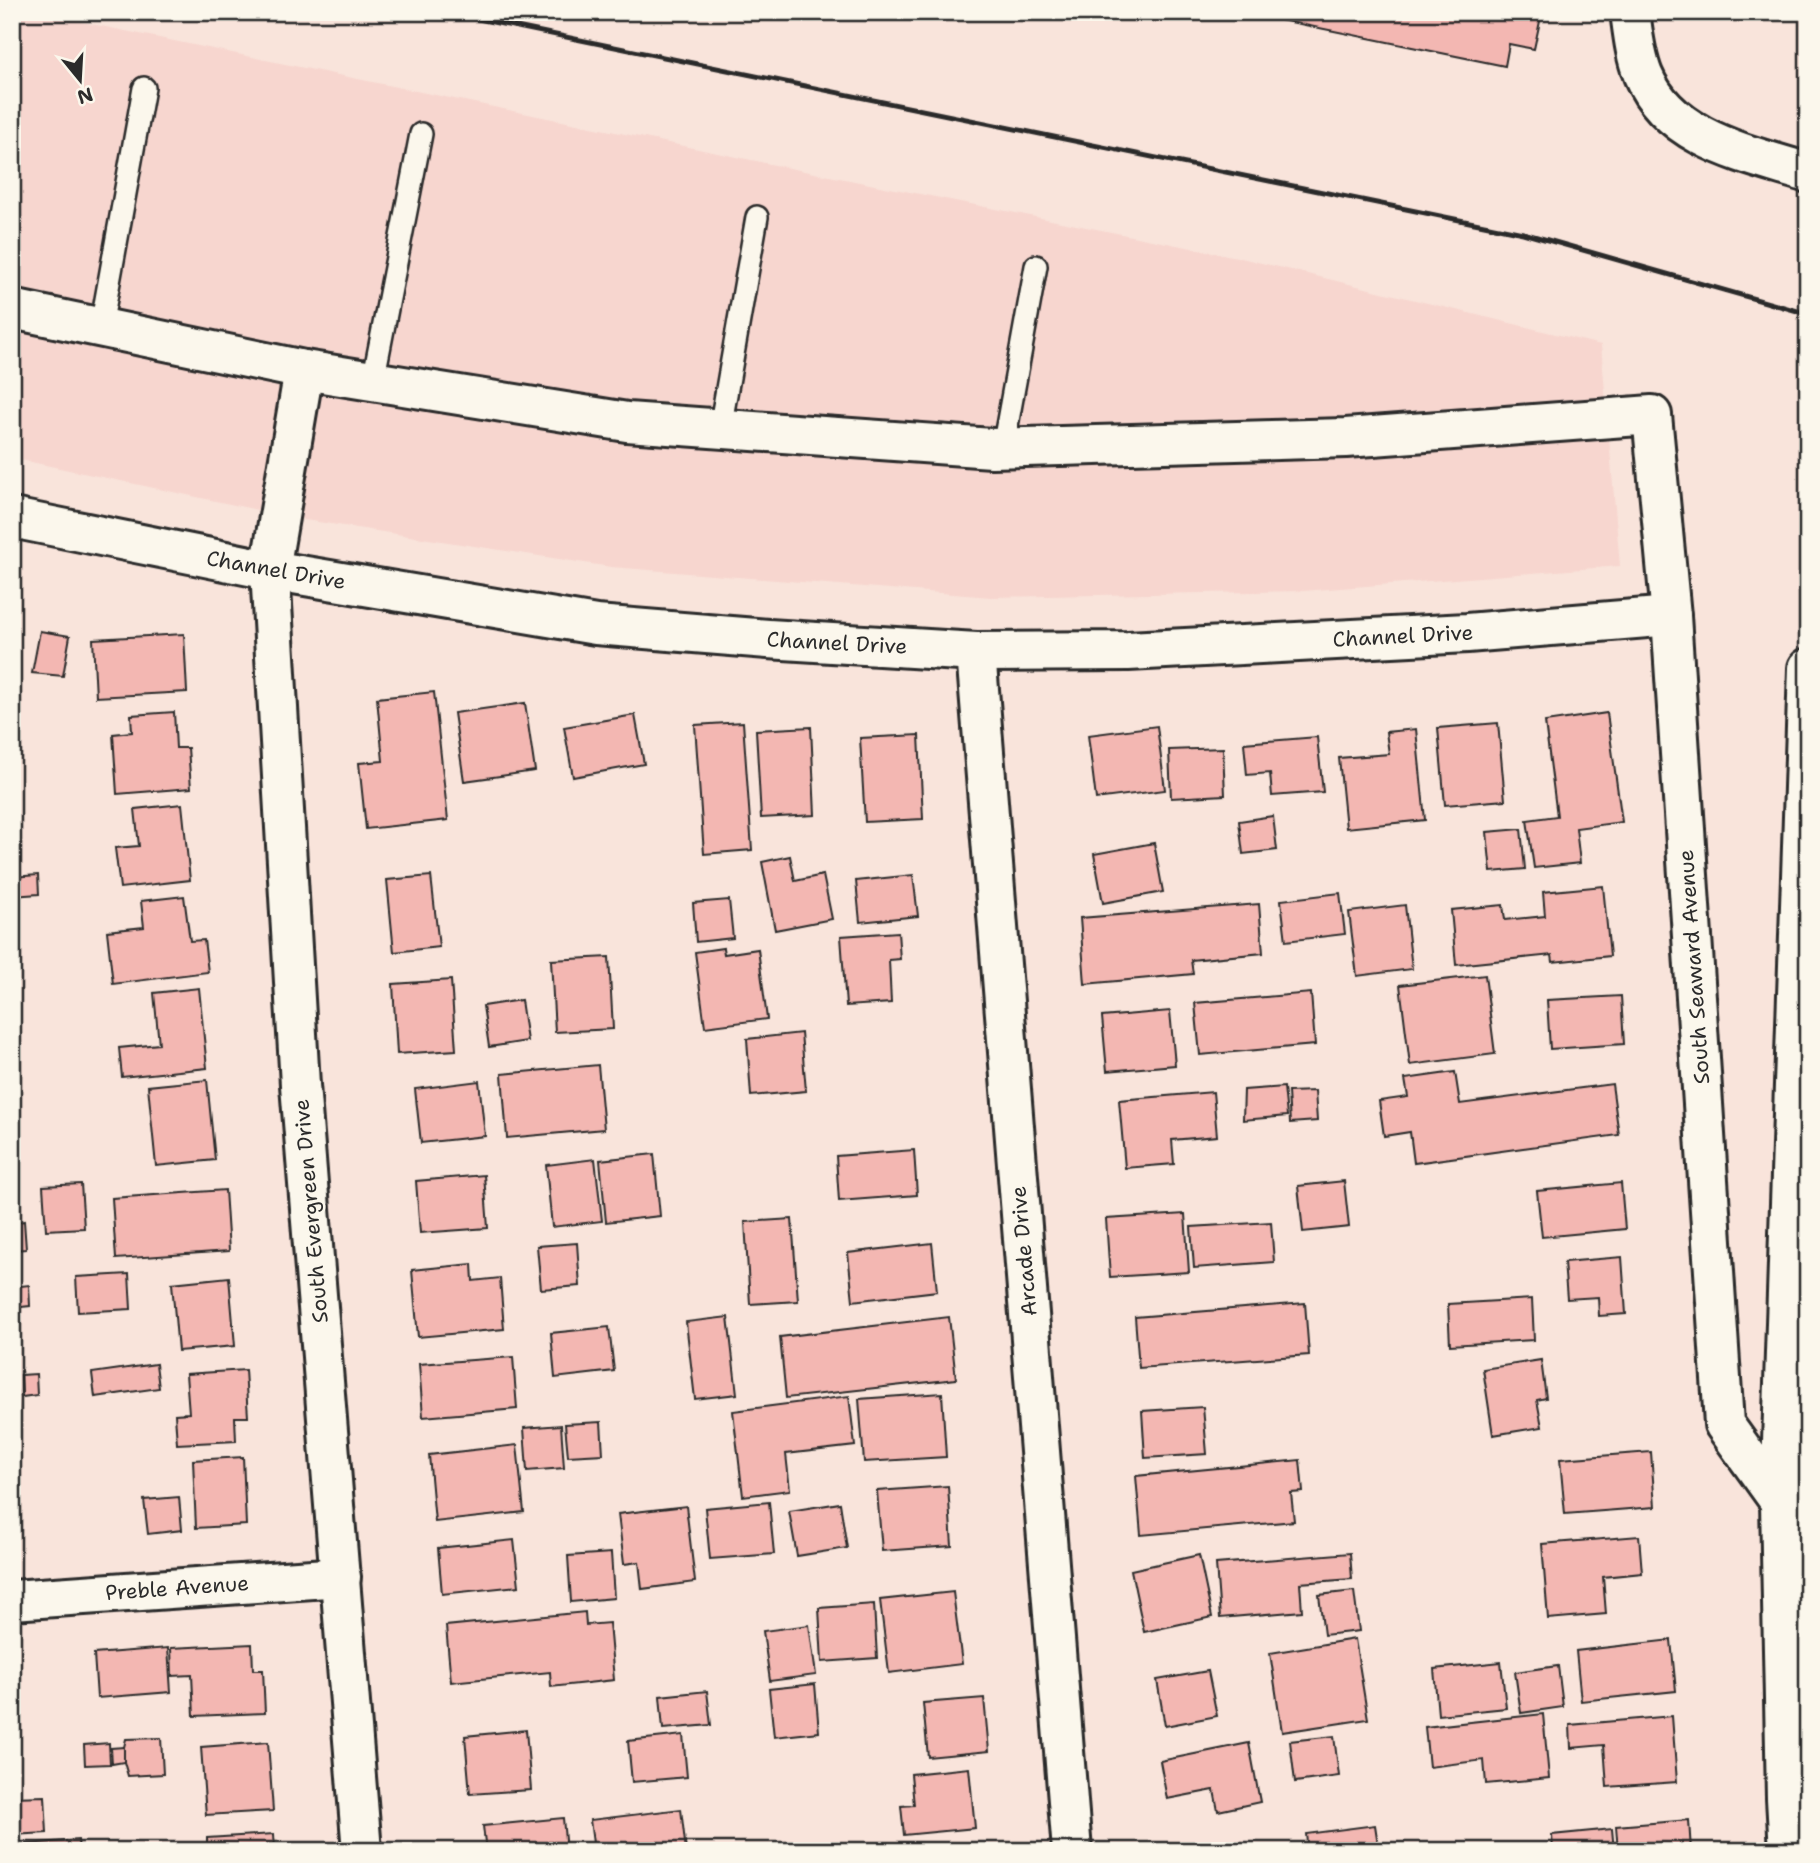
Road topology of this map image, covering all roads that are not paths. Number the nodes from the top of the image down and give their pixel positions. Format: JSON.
{"nodes":[{"id":1,"x":1629,"y":12,"type":"edge"},
{"id":2,"x":144,"y":88,"type":"dead end"},
{"id":3,"x":421,"y":134,"type":"dead end"},
{"id":4,"x":1808,"y":173,"type":"edge"},
{"id":5,"x":757,"y":218,"type":"dead end"},
{"id":6,"x":1036,"y":266,"type":"dead end"},
{"id":7,"x":12,"y":309,"type":"edge"},
{"id":8,"x":101,"y":327,"type":"junction"},
{"id":9,"x":304,"y":370,"type":"junction"},
{"id":10,"x":373,"y":381,"type":"junction"},
{"id":11,"x":720,"y":429,"type":"junction"},
{"id":12,"x":1003,"y":448,"type":"junction"},
{"id":13,"x":12,"y":518,"type":"edge"},
{"id":14,"x":270,"y":570,"type":"junction"},
{"id":15,"x":1671,"y":616,"type":"junction"},
{"id":16,"x":976,"y":652,"type":"junction"},
{"id":17,"x":1808,"y":668,"type":"edge"},
{"id":18,"x":1794,"y":1501,"type":"edge"},
{"id":19,"x":341,"y":1577,"type":"junction"},
{"id":20,"x":12,"y":1600,"type":"edge"},
{"id":21,"x":362,"y":1851,"type":"edge"},
{"id":22,"x":1072,"y":1851,"type":"edge"},
{"id":23,"x":1789,"y":1851,"type":"edge"}],
"edges":[{"from":1,"to":4,"type":"street"},
{"from":2,"to":8,"type":"lane"},
{"from":3,"to":10,"type":"lane"},
{"from":5,"to":11,"type":"lane"},
{"from":6,"to":12,"type":"lane"},
{"from":7,"to":8,"type":"street"},
{"from":8,"to":9,"type":"street"},
{"from":9,"to":10,"type":"street"},
{"from":9,"to":14,"type":"street","name":"South Evergreen Drive"},
{"from":10,"to":11,"type":"street"},
{"from":11,"to":12,"type":"street"},
{"from":12,"to":15,"type":"street","name":"South Seaward Avenue"},
{"from":13,"to":14,"type":"street","name":"Channel Drive"},
{"from":14,"to":16,"type":"street","name":"Channel Drive"},
{"from":14,"to":19,"type":"street","name":"South Evergreen Drive"},
{"from":15,"to":16,"type":"street","name":"Channel Drive"},
{"from":15,"to":18,"type":"street","name":"South Seaward Avenue"},
{"from":16,"to":22,"type":"street","name":"Arcade Drive"},
{"from":17,"to":18,"type":"street"},
{"from":18,"to":23,"type":"street"},
{"from":19,"to":20,"type":"street","name":"Preble Avenue"},
{"from":19,"to":21,"type":"street","name":"South Evergreen Drive"}]}
